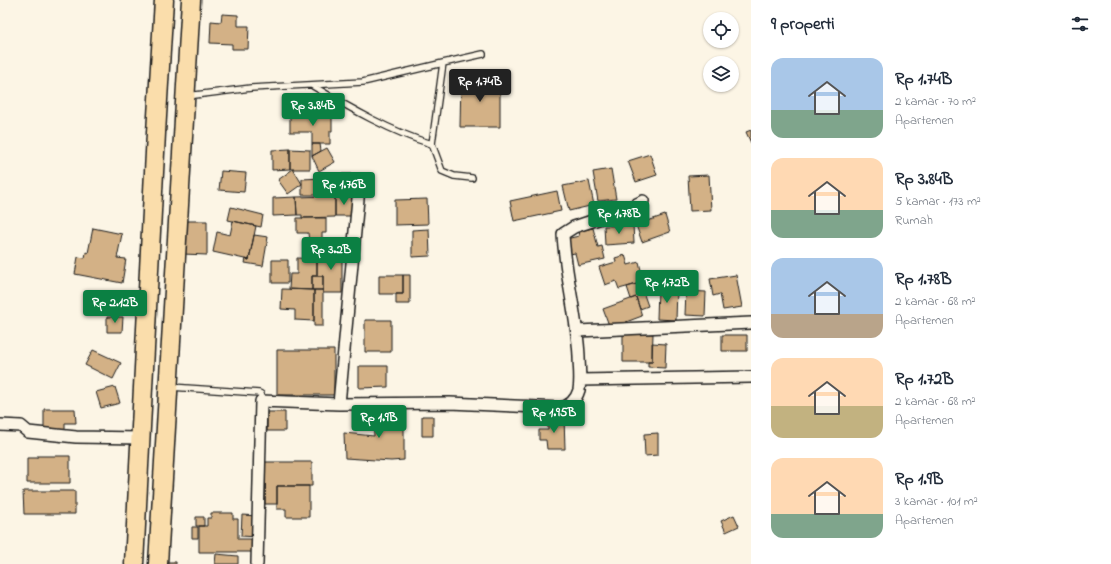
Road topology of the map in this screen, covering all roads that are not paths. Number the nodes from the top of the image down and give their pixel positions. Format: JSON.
{"nodes":[{"id":1,"x":164,"y":0,"type":"edge"},
{"id":2,"x":191,"y":0,"type":"edge"},
{"id":3,"x":483,"y":54,"type":"dead end"},
{"id":4,"x":443,"y":63,"type":"junction"},
{"id":5,"x":313,"y":86,"type":"junction"},
{"id":6,"x":184,"y":96,"type":"junction"},
{"id":7,"x":156,"y":133,"type":"junction"},
{"id":8,"x":183,"y":136,"type":"junction"},
{"id":9,"x":432,"y":144,"type":"junction"},
{"id":10,"x":472,"y":178,"type":"dead end"},
{"id":11,"x":359,"y":188,"type":"dead end"},
{"id":12,"x":643,"y":201,"type":"dead end"},
{"id":13,"x":751,"y":324,"type":"edge"},
{"id":14,"x":578,"y":331,"type":"junction"},
{"id":15,"x":751,"y":377,"type":"edge"},
{"id":16,"x":580,"y":380,"type":"junction"},
{"id":17,"x":169,"y":386,"type":"junction"},
{"id":18,"x":262,"y":401,"type":"junction"},
{"id":19,"x":339,"y":404,"type":"junction"},
{"id":20,"x":0,"y":425,"type":"edge"},
{"id":21,"x":141,"y":438,"type":"junction"},
{"id":22,"x":134,"y":564,"type":"edge"},
{"id":23,"x":158,"y":564,"type":"edge"},
{"id":24,"x":257,"y":564,"type":"edge"}],
"edges":[{"from":1,"to":7,"type":"highway"},
{"from":2,"to":6,"type":"highway"},
{"from":3,"to":4,"type":"lane"},
{"from":4,"to":5,"type":"lane"},
{"from":4,"to":9,"type":"lane"},
{"from":5,"to":6,"type":"lane"},
{"from":5,"to":9,"type":"lane"},
{"from":6,"to":8,"type":"highway"},
{"from":7,"to":8,"type":"highway"},
{"from":7,"to":21,"type":"highway"},
{"from":8,"to":17,"type":"highway"},
{"from":9,"to":10,"type":"lane"},
{"from":11,"to":19,"type":"street"},
{"from":12,"to":14,"type":"street"},
{"from":13,"to":14,"type":"street"},
{"from":14,"to":16,"type":"street"},
{"from":15,"to":16,"type":"street"},
{"from":16,"to":19,"type":"street"},
{"from":17,"to":18,"type":"lane"},
{"from":17,"to":23,"type":"highway"},
{"from":18,"to":19,"type":"street"},
{"from":18,"to":24,"type":"street"},
{"from":20,"to":21,"type":"street"},
{"from":21,"to":22,"type":"highway"}]}
